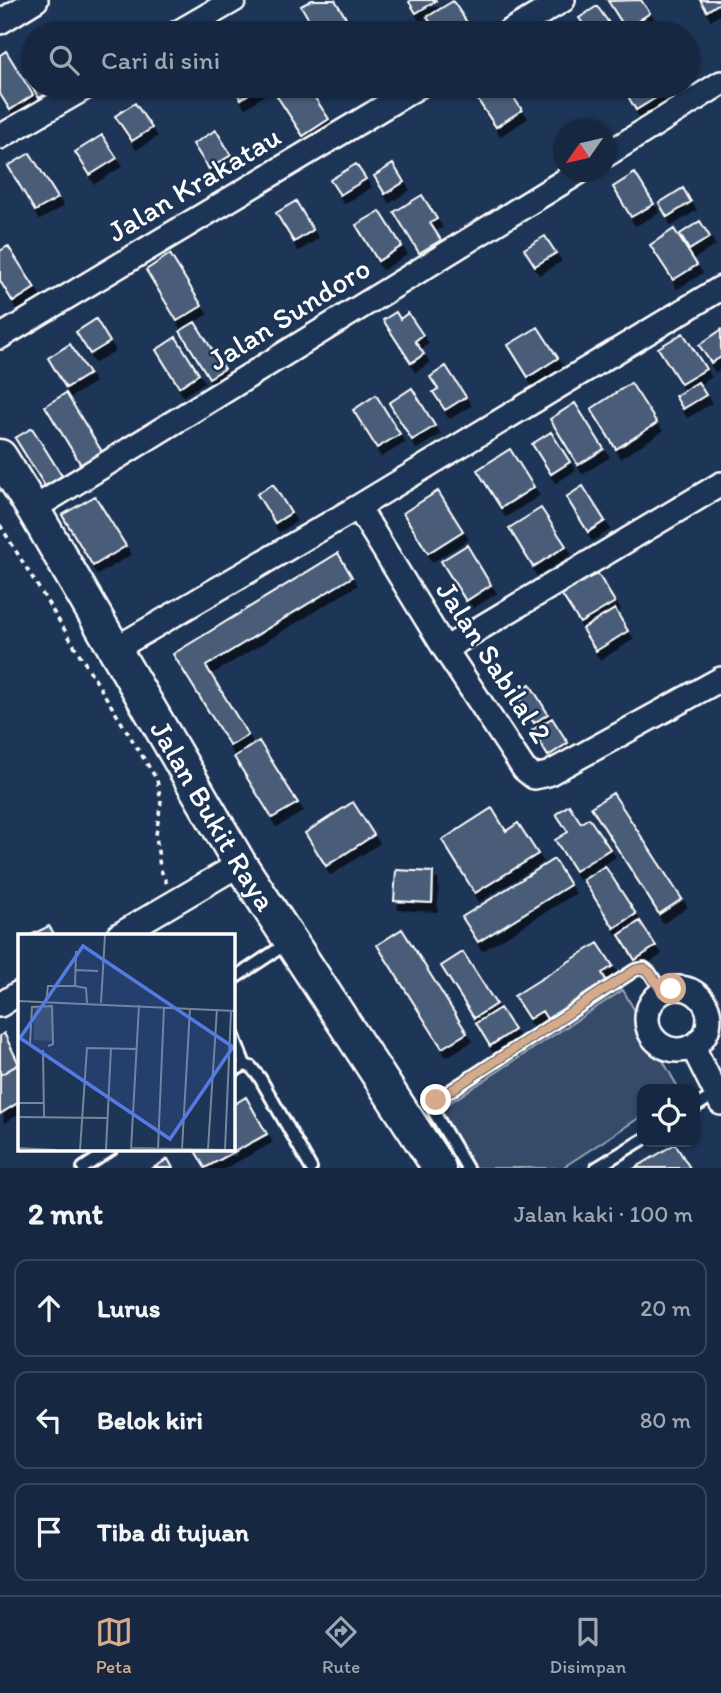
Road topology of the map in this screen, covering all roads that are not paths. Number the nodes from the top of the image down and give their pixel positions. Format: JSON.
{"nodes":[{"id":1,"x":36,"y":0,"type":"edge"},
{"id":2,"x":234,"y":0,"type":"edge"},
{"id":3,"x":563,"y":0,"type":"edge"},
{"id":4,"x":198,"y":21,"type":"edge"},
{"id":5,"x":527,"y":21,"type":"edge"},
{"id":6,"x":0,"y":22,"type":"edge"},
{"id":7,"x":721,"y":83,"type":"edge"},
{"id":8,"x":700,"y":96,"type":"edge"},
{"id":9,"x":67,"y":98,"type":"edge"},
{"id":10,"x":399,"y":98,"type":"edge"},
{"id":11,"x":697,"y":98,"type":"edge"},
{"id":12,"x":0,"y":137,"type":"edge"},
{"id":13,"x":616,"y":149,"type":"edge"},
{"id":14,"x":563,"y":182,"type":"edge"},
{"id":15,"x":721,"y":288,"type":"edge"},
{"id":16,"x":0,"y":337,"type":"edge"},
{"id":17,"x":0,"y":456,"type":"edge"},
{"id":18,"x":721,"y":484,"type":"edge"},
{"id":19,"x":358,"y":507,"type":"junction"},
{"id":20,"x":33,"y":509,"type":"junction"},
{"id":21,"x":115,"y":649,"type":"junction"},
{"id":22,"x":445,"y":649,"type":"junction"},
{"id":23,"x":721,"y":679,"type":"edge"},
{"id":24,"x":240,"y":864,"type":"junction"},
{"id":25,"x":121,"y":934,"type":"edge"},
{"id":26,"x":290,"y":941,"type":"junction"},
{"id":27,"x":234,"y":978,"type":"edge"},
{"id":28,"x":662,"y":992,"type":"junction"},
{"id":29,"x":18,"y":994,"type":"edge"},
{"id":30,"x":712,"y":995,"type":"edge"},
{"id":31,"x":0,"y":1005,"type":"edge"},
{"id":32,"x":234,"y":1037,"type":"edge"},
{"id":33,"x":693,"y":1047,"type":"junction"},
{"id":34,"x":245,"y":1065,"type":"junction"},
{"id":35,"x":234,"y":1070,"type":"edge"},
{"id":36,"x":718,"y":1099,"type":"edge"},
{"id":37,"x":700,"y":1105,"type":"edge"},
{"id":38,"x":637,"y":1143,"type":"edge"},
{"id":39,"x":110,"y":1150,"type":"edge"},
{"id":40,"x":432,"y":1163,"type":"edge"},
{"id":41,"x":83,"y":1168,"type":"edge"},
{"id":42,"x":311,"y":1168,"type":"edge"},
{"id":43,"x":467,"y":1168,"type":"edge"},
{"id":44,"x":597,"y":1168,"type":"edge"}],
"edges":[{"from":1,"to":6,"type":"street"},
{"from":2,"to":4,"type":"street"},
{"from":3,"to":5,"type":"street"},
{"from":7,"to":8,"type":"street"},
{"from":9,"to":12,"type":"street"},
{"from":10,"to":16,"type":"street","name":"Jalan Krakatau"},
{"from":11,"to":13,"type":"street"},
{"from":14,"to":20,"type":"street","name":"Jalan Sundoro"},
{"from":15,"to":19,"type":"street"},
{"from":17,"to":20,"type":"street","name":"Jalan Bukit Raya"},
{"from":18,"to":22,"type":"street"},
{"from":19,"to":21,"type":"street"},
{"from":19,"to":22,"type":"street","name":"Jalan Sabilal 2"},
{"from":20,"to":21,"type":"street","name":"Jalan Bukit Raya"},
{"from":21,"to":24,"type":"street","name":"Jalan Bukit Raya"},
{"from":22,"to":23,"type":"street","name":"Jalan Sabilal 2"},
{"from":24,"to":25,"type":"street"},
{"from":24,"to":26,"type":"street","name":"Jalan Bukit Raya"},
{"from":26,"to":27,"type":"lane"},
{"from":26,"to":40,"type":"street","name":"Jalan Bukit Raya"},
{"from":28,"to":30,"type":"street"},
{"from":28,"to":33,"type":"street"},
{"from":28,"to":43,"type":"lane"},
{"from":29,"to":31,"type":"street"},
{"from":30,"to":33,"type":"street"},
{"from":32,"to":34,"type":"lane"},
{"from":33,"to":36,"type":"street"},
{"from":34,"to":35,"type":"lane"},
{"from":34,"to":42,"type":"lane"},
{"from":36,"to":37,"type":"lane"},
{"from":38,"to":44,"type":"lane"},
{"from":39,"to":41,"type":"lane"}]}
